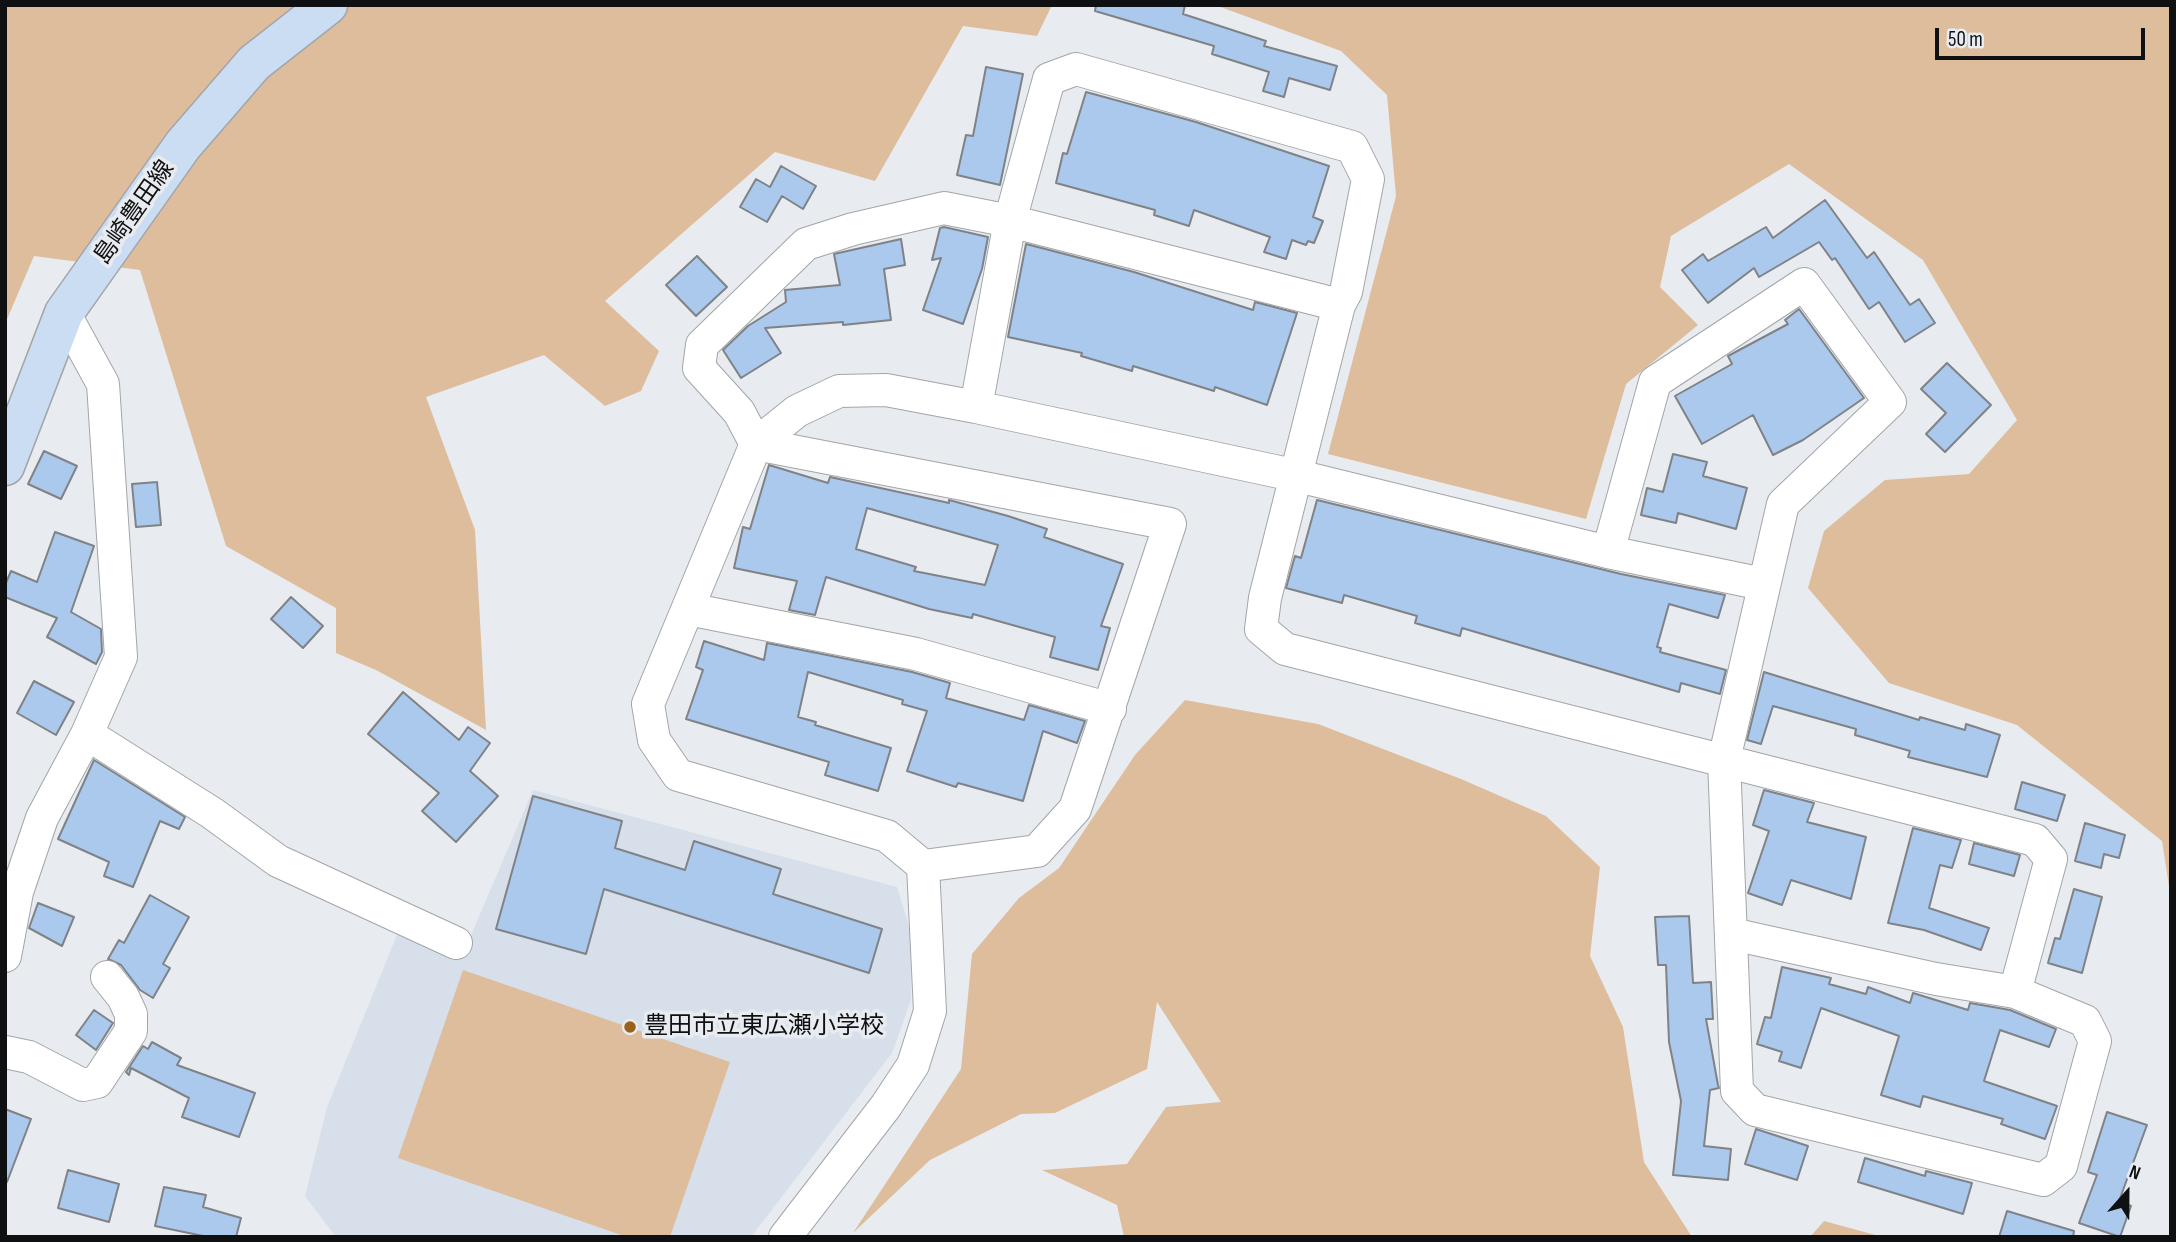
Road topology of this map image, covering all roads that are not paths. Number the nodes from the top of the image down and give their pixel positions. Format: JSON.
{"nodes":[{"id":1,"x":328,"y":5,"type":"edge"},
{"id":2,"x":1010,"y":221,"type":"junction"},
{"id":3,"x":1339,"y":305,"type":"junction"},
{"id":4,"x":64,"y":313,"type":"junction"},
{"id":5,"x":976,"y":407,"type":"junction"},
{"id":6,"x":756,"y":444,"type":"junction"},
{"id":7,"x":5,"y":466,"type":"edge"},
{"id":8,"x":1298,"y":476,"type":"junction"},
{"id":9,"x":1608,"y":552,"type":"junction"},
{"id":10,"x":1763,"y":584,"type":"junction"},
{"id":11,"x":688,"y":609,"type":"junction"},
{"id":12,"x":1110,"y":709,"type":"junction"},
{"id":13,"x":86,"y":734,"type":"junction"},
{"id":14,"x":1724,"y":760,"type":"junction"},
{"id":15,"x":923,"y":866,"type":"junction"},
{"id":16,"x":1732,"y":934,"type":"junction"},
{"id":17,"x":456,"y":943,"type":"dead end"},
{"id":18,"x":5,"y":956,"type":"edge"},
{"id":19,"x":107,"y":977,"type":"dead end"},
{"id":20,"x":2015,"y":992,"type":"junction"},
{"id":21,"x":5,"y":1052,"type":"edge"},
{"id":22,"x":785,"y":1237,"type":"edge"}],
"edges":[{"from":1,"to":4,"type":"main road","name":"島崎豊田線"},
{"from":2,"to":3,"type":"street"},
{"from":2,"to":3,"type":"street"},
{"from":2,"to":5,"type":"street"},
{"from":2,"to":6,"type":"street"},
{"from":3,"to":8,"type":"street"},
{"from":4,"to":7,"type":"main road","name":"島崎豊田線"},
{"from":4,"to":13,"type":"street"},
{"from":5,"to":6,"type":"street"},
{"from":5,"to":8,"type":"street"},
{"from":6,"to":11,"type":"street"},
{"from":6,"to":12,"type":"street"},
{"from":8,"to":9,"type":"street"},
{"from":8,"to":14,"type":"street"},
{"from":9,"to":10,"type":"street"},
{"from":9,"to":10,"type":"street"},
{"from":10,"to":14,"type":"street"},
{"from":11,"to":12,"type":"street"},
{"from":11,"to":15,"type":"street"},
{"from":12,"to":15,"type":"street"},
{"from":13,"to":17,"type":"street"},
{"from":13,"to":18,"type":"street"},
{"from":14,"to":16,"type":"street"},
{"from":14,"to":20,"type":"street"},
{"from":15,"to":22,"type":"street"},
{"from":16,"to":20,"type":"street"},
{"from":16,"to":20,"type":"street"},
{"from":19,"to":21,"type":"street"}]}
